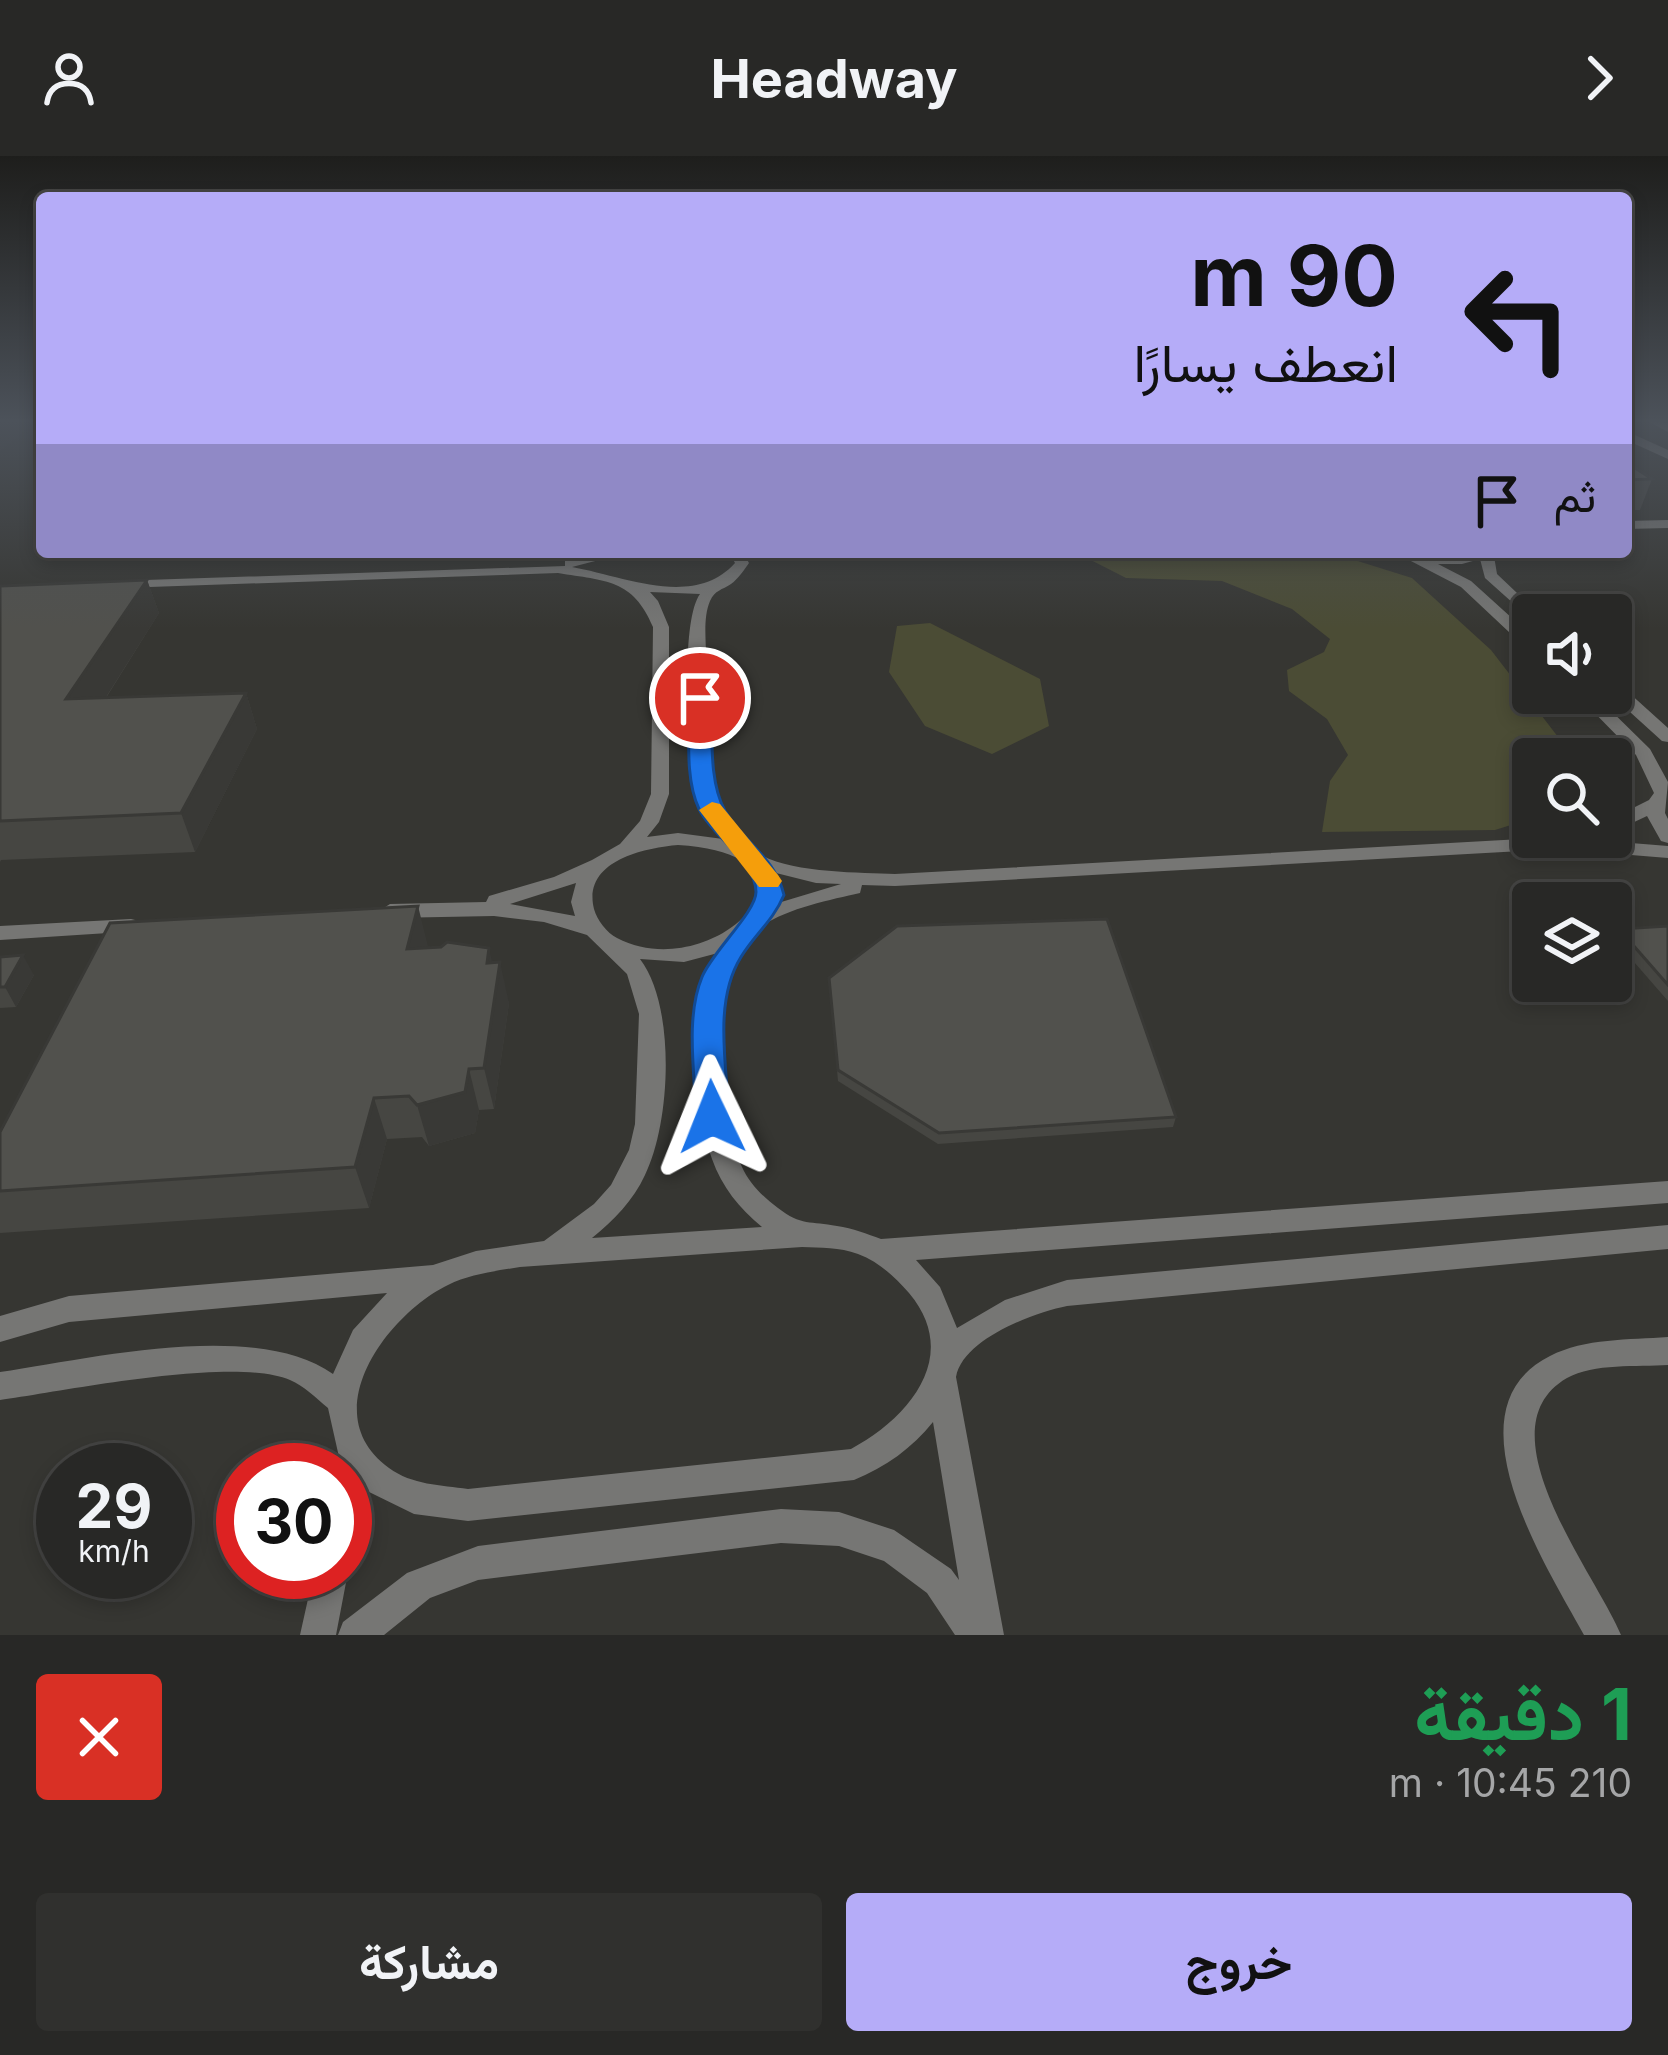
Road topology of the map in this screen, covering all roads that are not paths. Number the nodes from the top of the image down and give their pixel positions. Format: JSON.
{"nodes":[{"id":1,"x":1668,"y":524,"type":"edge"},
{"id":2,"x":1632,"y":525,"type":"edge"},
{"id":3,"x":592,"y":558,"type":"edge"},
{"id":4,"x":619,"y":558,"type":"edge"},
{"id":5,"x":739,"y":558,"type":"edge"},
{"id":6,"x":819,"y":558,"type":"edge"},
{"id":7,"x":1413,"y":558,"type":"edge"},
{"id":8,"x":1489,"y":558,"type":"edge"},
{"id":9,"x":534,"y":569,"type":"junction"},
{"id":10,"x":627,"y":583,"type":"junction"},
{"id":11,"x":721,"y":583,"type":"junction"},
{"id":12,"x":96,"y":585,"type":"edge"},
{"id":13,"x":1512,"y":596,"type":"edge"},
{"id":14,"x":1512,"y":627,"type":"edge"},
{"id":15,"x":1632,"y":705,"type":"edge"},
{"id":16,"x":1604,"y":714,"type":"edge"},
{"id":17,"x":1668,"y":737,"type":"edge"},
{"id":18,"x":1663,"y":796,"type":"edge"},
{"id":19,"x":1632,"y":814,"type":"edge"},
{"id":20,"x":1668,"y":837,"type":"edge"},
{"id":21,"x":1512,"y":846,"type":"edge"},
{"id":22,"x":1632,"y":849,"type":"edge"},
{"id":23,"x":1668,"y":852,"type":"edge"},
{"id":24,"x":617,"y":854,"type":"junction"},
{"id":25,"x":752,"y":858,"type":"junction"},
{"id":26,"x":895,"y":880,"type":"junction"},
{"id":27,"x":472,"y":906,"type":"junction"},
{"id":28,"x":357,"y":912,"type":"edge"},
{"id":29,"x":157,"y":924,"type":"edge"},
{"id":30,"x":751,"y":927,"type":"junction"},
{"id":31,"x":0,"y":933,"type":"edge"},
{"id":32,"x":604,"y":937,"type":"junction"},
{"id":33,"x":1668,"y":1192,"type":"edge"},
{"id":34,"x":800,"y":1236,"type":"junction"},
{"id":35,"x":1668,"y":1237,"type":"edge"},
{"id":36,"x":880,"y":1251,"type":"junction"},
{"id":37,"x":548,"y":1253,"type":"junction"},
{"id":38,"x":438,"y":1276,"type":"junction"},
{"id":39,"x":0,"y":1328,"type":"edge"},
{"id":40,"x":1668,"y":1351,"type":"edge"},
{"id":41,"x":942,"y":1368,"type":"junction"},
{"id":42,"x":0,"y":1386,"type":"edge"},
{"id":43,"x":342,"y":1401,"type":"junction"},
{"id":44,"x":349,"y":1443,"type":"edge"},
{"id":45,"x":372,"y":1478,"type":"edge"},
{"id":46,"x":325,"y":1599,"type":"edge"},
{"id":47,"x":318,"y":1635,"type":"edge"},
{"id":48,"x":356,"y":1635,"type":"edge"},
{"id":49,"x":976,"y":1635,"type":"edge"},
{"id":50,"x":986,"y":1635,"type":"edge"},
{"id":51,"x":1604,"y":1635,"type":"edge"}],
"edges":[{"from":1,"to":2,"type":"street"},
{"from":3,"to":9,"type":"street"},
{"from":4,"to":10,"type":"street"},
{"from":5,"to":11,"type":"street"},
{"from":6,"to":11,"type":"street"},
{"from":7,"to":14,"type":"street"},
{"from":8,"to":13,"type":"street"},
{"from":9,"to":10,"type":"street"},
{"from":9,"to":12,"type":"street"},
{"from":10,"to":11,"type":"street"},
{"from":10,"to":24,"type":"street"},
{"from":11,"to":25,"type":"street"},
{"from":15,"to":17,"type":"street"},
{"from":16,"to":18,"type":"street"},
{"from":18,"to":19,"type":"street"},
{"from":18,"to":20,"type":"street"},
{"from":21,"to":26,"type":"street"},
{"from":22,"to":23,"type":"street"},
{"from":24,"to":25,"type":"street"},
{"from":24,"to":27,"type":"street"},
{"from":24,"to":32,"type":"street"},
{"from":25,"to":26,"type":"street"},
{"from":25,"to":30,"type":"street"},
{"from":26,"to":30,"type":"street"},
{"from":27,"to":28,"type":"street"},
{"from":27,"to":32,"type":"street"},
{"from":29,"to":31,"type":"street"},
{"from":30,"to":32,"type":"street"},
{"from":30,"to":34,"type":"street"},
{"from":32,"to":37,"type":"street"},
{"from":33,"to":36,"type":"street"},
{"from":34,"to":36,"type":"street"},
{"from":34,"to":37,"type":"street"},
{"from":35,"to":41,"type":"street"},
{"from":36,"to":41,"type":"street"},
{"from":37,"to":38,"type":"street"},
{"from":38,"to":39,"type":"street"},
{"from":38,"to":43,"type":"street"},
{"from":40,"to":51,"type":"street"},
{"from":41,"to":45,"type":"street"},
{"from":41,"to":50,"type":"street"},
{"from":42,"to":43,"type":"street"},
{"from":43,"to":44,"type":"street"},
{"from":46,"to":47,"type":"street"},
{"from":48,"to":49,"type":"street"}]}
